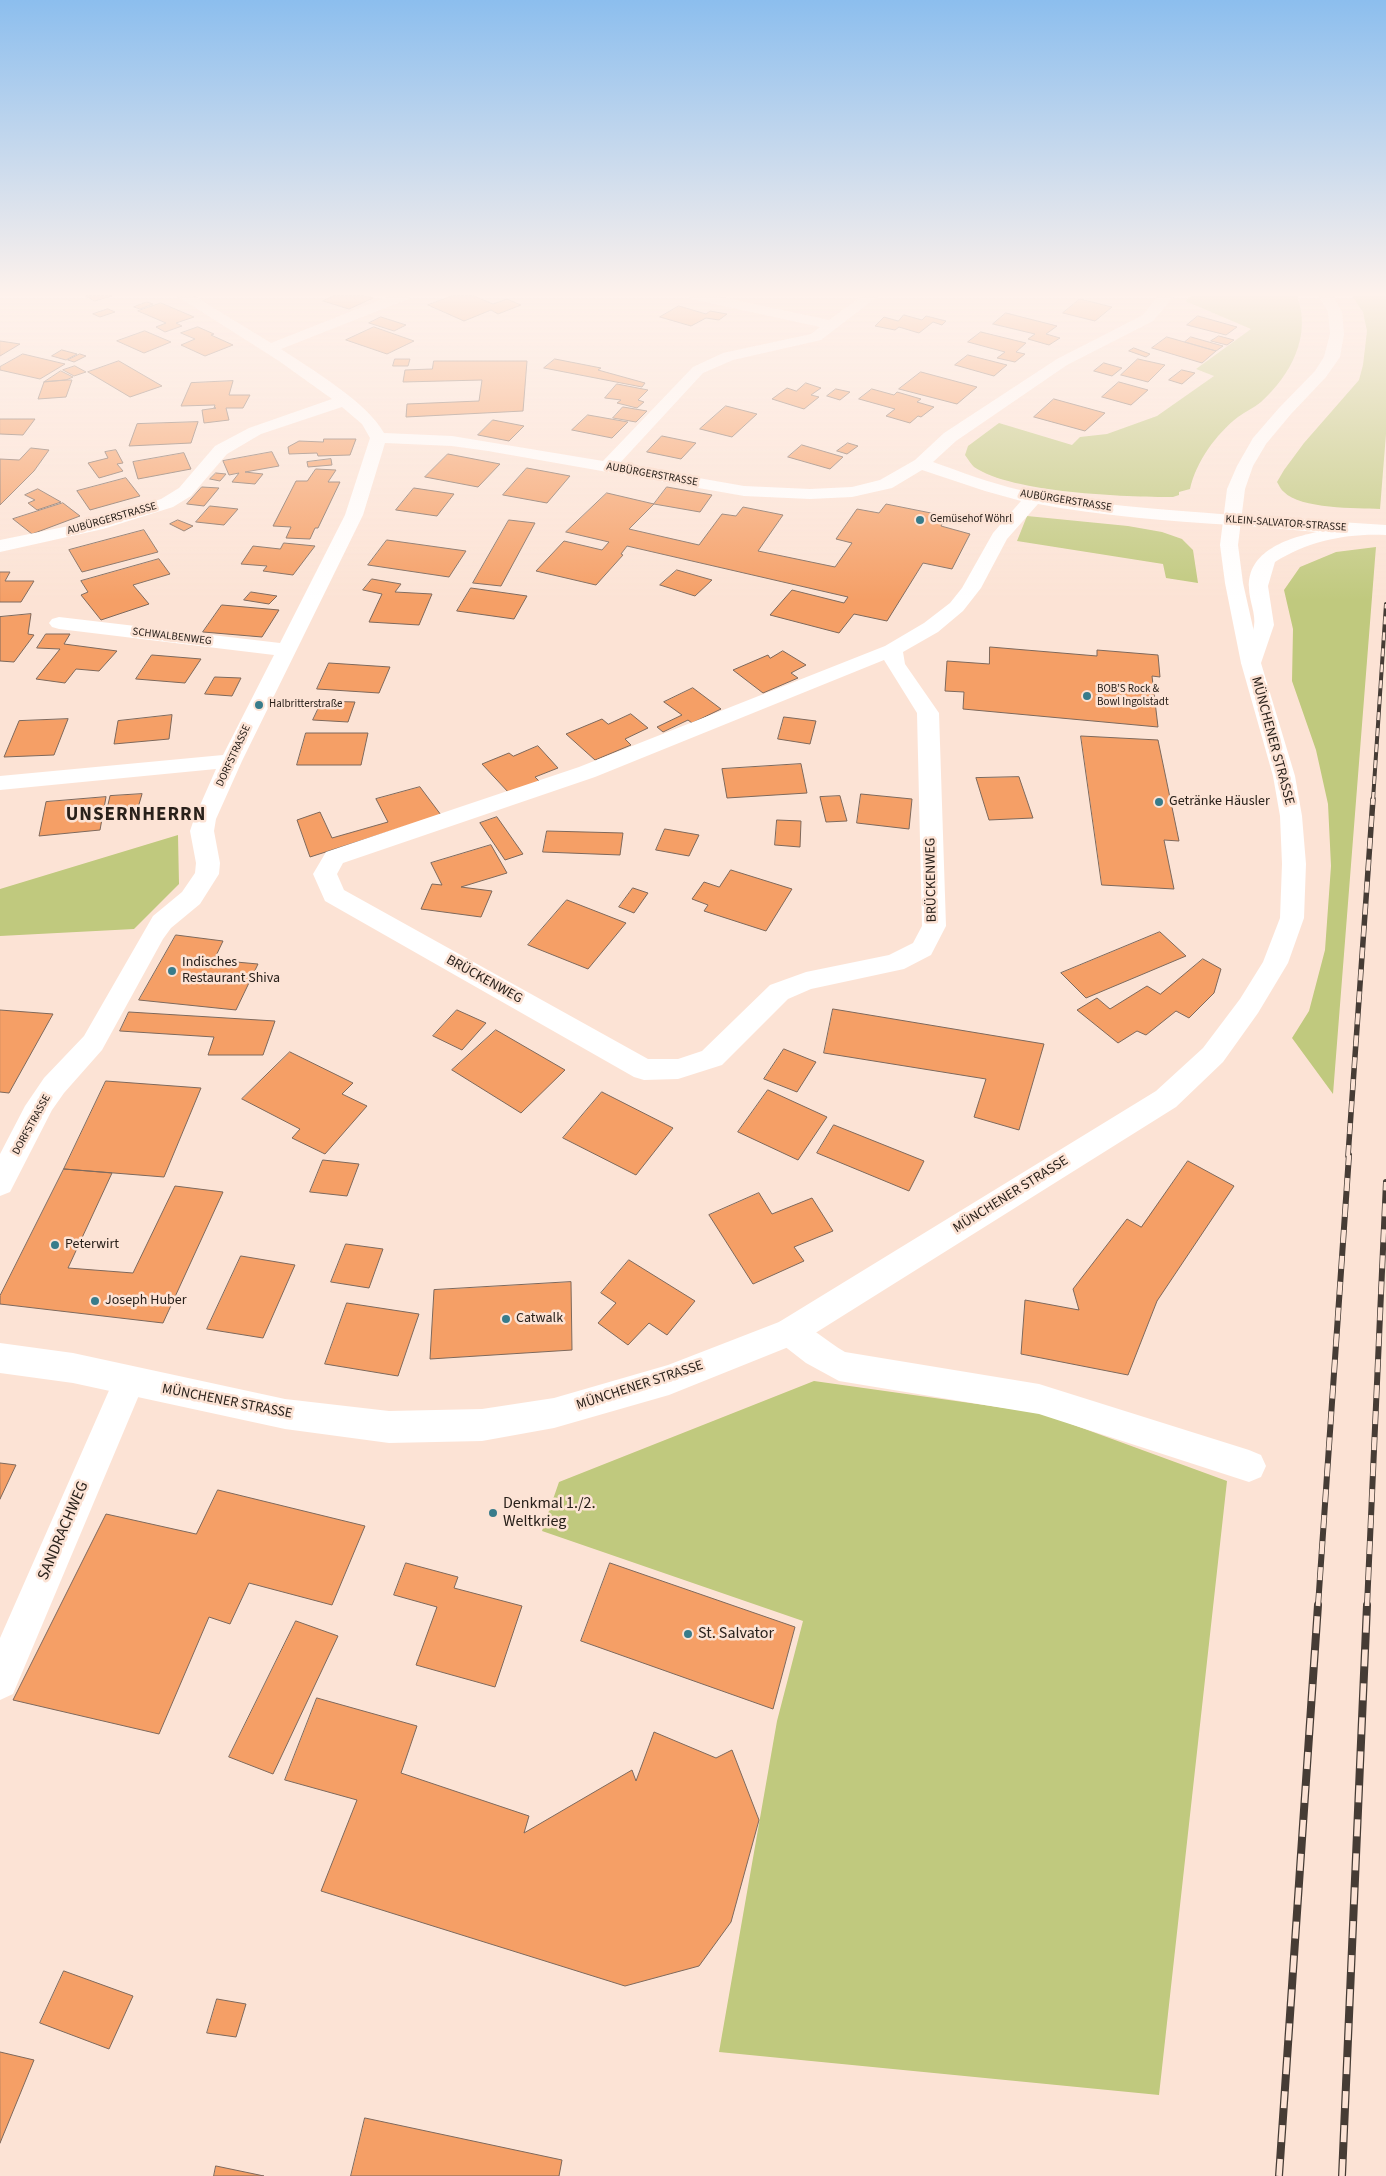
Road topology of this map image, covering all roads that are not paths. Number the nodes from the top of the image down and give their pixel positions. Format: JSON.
{"nodes":[{"id":1,"x":339,"y":398,"type":"edge"},
{"id":2,"x":672,"y":398,"type":"edge"},
{"id":3,"x":1008,"y":398,"type":"edge"},
{"id":4,"x":1298,"y":398,"type":"edge"},
{"id":5,"x":343,"y":401,"type":"junction"},
{"id":6,"x":378,"y":438,"type":"junction"},
{"id":7,"x":921,"y":464,"type":"junction"},
{"id":8,"x":606,"y":467,"type":"junction"},
{"id":9,"x":1034,"y":498,"type":"junction"},
{"id":10,"x":1186,"y":516,"type":"joint"},
{"id":11,"x":1232,"y":520,"type":"junction"},
{"id":12,"x":1358,"y":529,"type":"junction"},
{"id":13,"x":1386,"y":530,"type":"edge"},
{"id":14,"x":0,"y":546,"type":"edge"},
{"id":15,"x":59,"y":623,"type":"dead end"},
{"id":16,"x":286,"y":650,"type":"junction"},
{"id":17,"x":892,"y":650,"type":"junction"},
{"id":18,"x":1251,"y":663,"type":"junction"},
{"id":19,"x":231,"y":761,"type":"junction"},
{"id":20,"x":0,"y":783,"type":"edge"},
{"id":21,"x":0,"y":1184,"type":"edge"},
{"id":22,"x":790,"y":1332,"type":"junction"},
{"id":23,"x":0,"y":1358,"type":"edge"},
{"id":24,"x":128,"y":1382,"type":"junction"},
{"id":25,"x":1249,"y":1466,"type":"dead end"},
{"id":26,"x":0,"y":1681,"type":"edge"}],
"edges":[{"from":1,"to":5,"type":"street"},
{"from":2,"to":8,"type":"street"},
{"from":3,"to":7,"type":"street","name":"AUBÜRGERSTRASSE"},
{"from":4,"to":11,"type":"street","name":"MÜNCHENER STRASSE"},
{"from":5,"to":6,"type":"street"},
{"from":5,"to":14,"type":"street","name":"AUBÜRGERSTRASSE"},
{"from":6,"to":8,"type":"street","name":"AUBÜRGERSTRASSE"},
{"from":6,"to":16,"type":"street","name":"DORFSTRASSE"},
{"from":7,"to":8,"type":"street","name":"AUBÜRGERSTRASSE"},
{"from":7,"to":9,"type":"street","name":"AUBÜRGERSTRASSE"},
{"from":9,"to":10,"type":"street","name":"AUBÜRGERSTRASSE"},
{"from":9,"to":17,"type":"street","name":"BRÜCKENWEG"},
{"from":10,"to":11,"type":"street","name":"KLEIN-SALVATOR-STRASSE"},
{"from":11,"to":12,"type":"street","name":"KLEIN-SALVATOR-STRASSE"},
{"from":11,"to":18,"type":"street","name":"MÜNCHENER STRASSE"},
{"from":12,"to":13,"type":"street","name":"KLEIN-SALVATOR-STRASSE"},
{"from":12,"to":18,"type":"street"},
{"from":15,"to":16,"type":"street","name":"SCHWALBENWEG"},
{"from":16,"to":19,"type":"street","name":"DORFSTRASSE"},
{"from":17,"to":17,"type":"street","name":"BRÜCKENWEG"},
{"from":18,"to":22,"type":"street","name":"MÜNCHENER STRASSE"},
{"from":19,"to":20,"type":"street"},
{"from":19,"to":21,"type":"street","name":"DORFSTRASSE"},
{"from":22,"to":24,"type":"street","name":"MÜNCHENER STRASSE"},
{"from":22,"to":25,"type":"street"},
{"from":23,"to":24,"type":"street","name":"MÜNCHENER STRASSE"},
{"from":24,"to":26,"type":"street","name":"SANDRACHWEG"}]}
